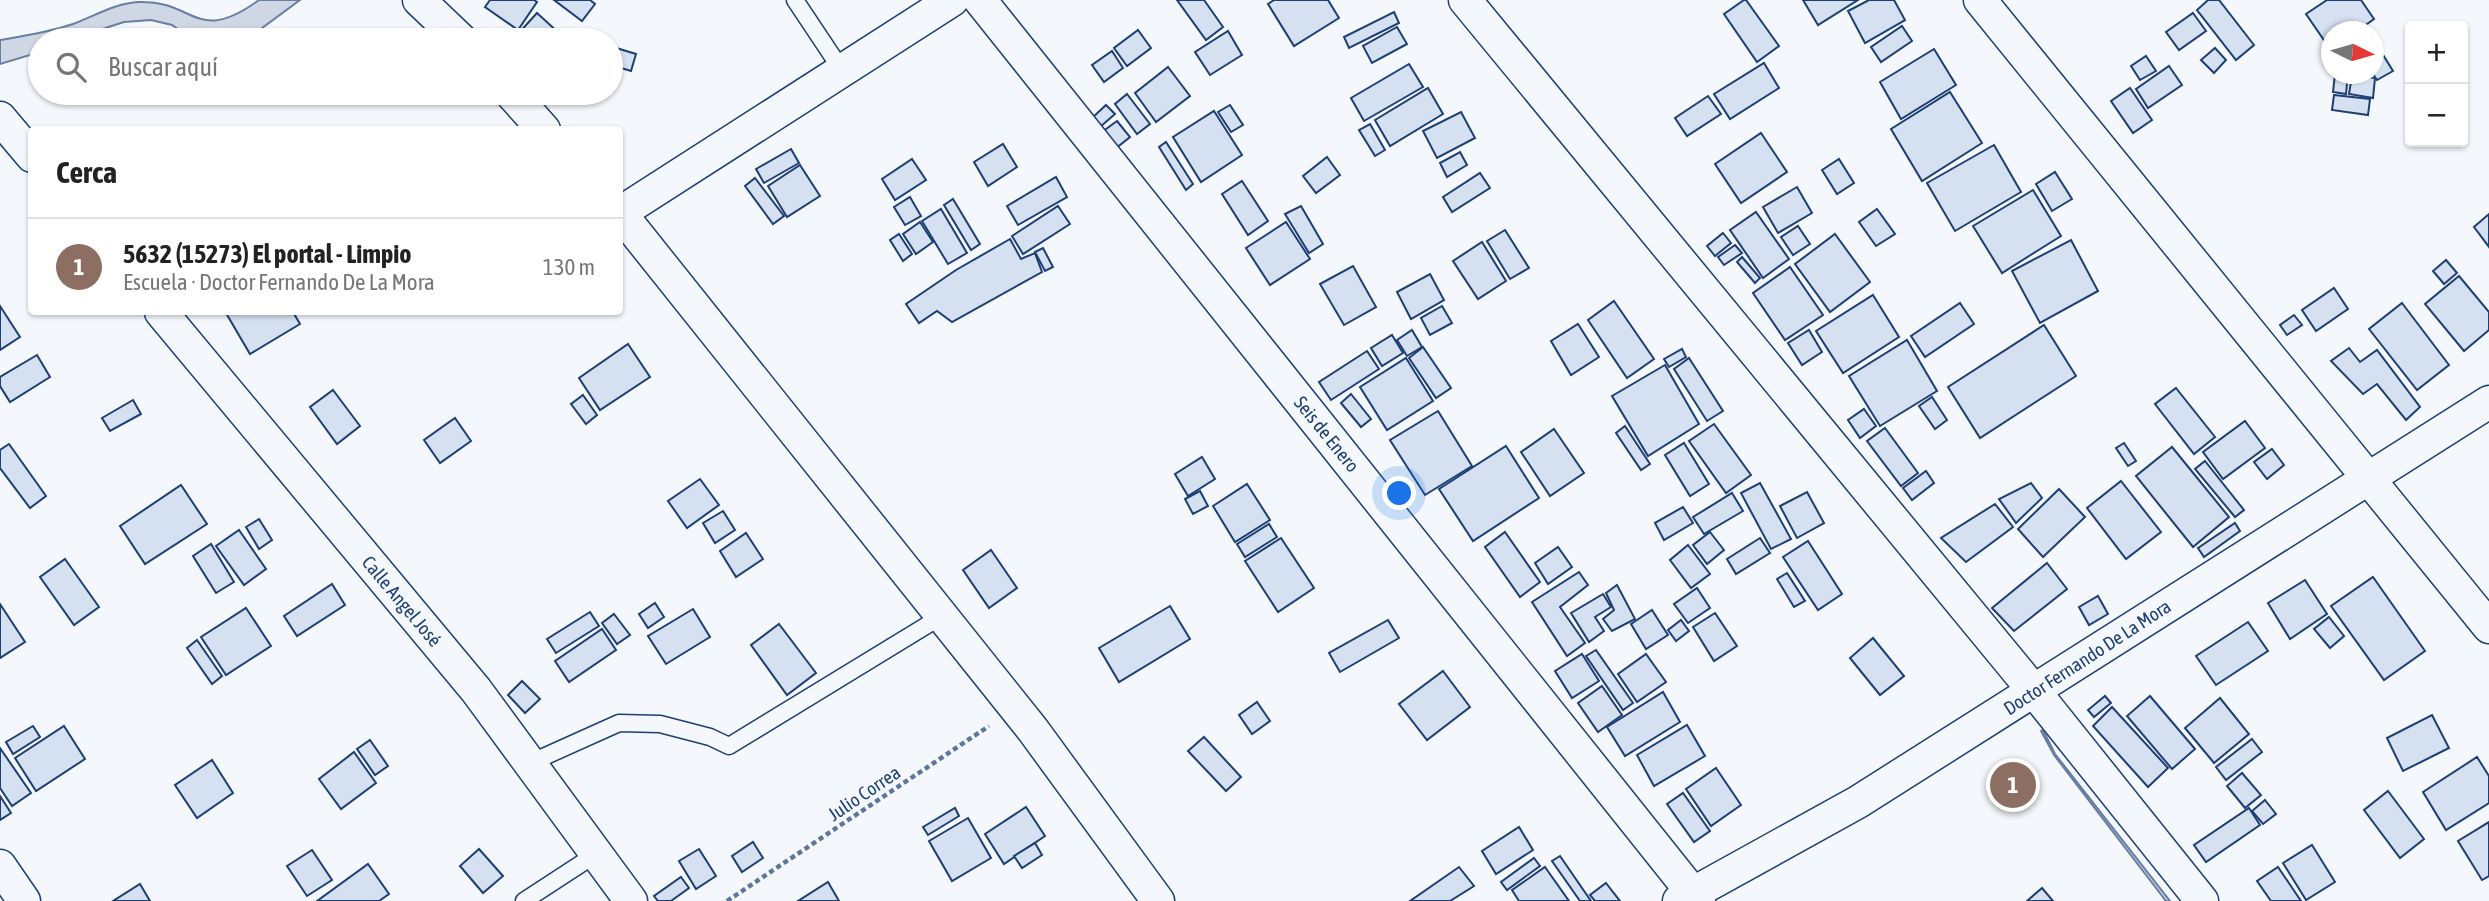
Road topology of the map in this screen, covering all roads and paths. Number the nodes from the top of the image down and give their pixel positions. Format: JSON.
{"nodes":[{"id":1,"x":419,"y":0,"type":"edge"},
{"id":2,"x":795,"y":0,"type":"edge"},
{"id":3,"x":952,"y":0,"type":"edge"},
{"id":4,"x":980,"y":0,"type":"edge"},
{"id":5,"x":1465,"y":0,"type":"edge"},
{"id":6,"x":1980,"y":0,"type":"edge"},
{"id":7,"x":448,"y":28,"type":"edge"},
{"id":8,"x":841,"y":69,"type":"junction"},
{"id":9,"x":521,"y":105,"type":"edge"},
{"id":10,"x":0,"y":118,"type":"edge"},
{"id":11,"x":540,"y":126,"type":"edge"},
{"id":12,"x":28,"y":151,"type":"edge"},
{"id":13,"x":623,"y":211,"type":"edge"},
{"id":14,"x":623,"y":217,"type":"edge"},
{"id":15,"x":164,"y":315,"type":"edge"},
{"id":16,"x":2489,"y":402,"type":"edge"},
{"id":17,"x":2369,"y":477,"type":"junction"},
{"id":18,"x":942,"y":616,"type":"junction"},
{"id":19,"x":2489,"y":627,"type":"edge"},
{"id":20,"x":2034,"y":691,"type":"junction"},
{"id":21,"x":1016,"y":708,"type":"junction"},
{"id":22,"x":530,"y":763,"type":"junction"},
{"id":23,"x":596,"y":854,"type":"junction"},
{"id":24,"x":1690,"y":898,"type":"edge"},
{"id":25,"x":524,"y":901,"type":"edge"},
{"id":26,"x":631,"y":901,"type":"edge"},
{"id":27,"x":727,"y":901,"type":"edge"},
{"id":28,"x":1158,"y":901,"type":"edge"},
{"id":29,"x":2202,"y":901,"type":"edge"}],
"edges":[{"from":1,"to":7,"type":"street"},
{"from":2,"to":8,"type":"lane"},
{"from":3,"to":8,"type":"street"},
{"from":4,"to":24,"type":"street","name":"Seis de Enero"},
{"from":5,"to":20,"type":"street"},
{"from":6,"to":17,"type":"street"},
{"from":8,"to":13,"type":"street"},
{"from":9,"to":11,"type":"street"},
{"from":10,"to":12,"type":"street"},
{"from":14,"to":18,"type":"street"},
{"from":15,"to":22,"type":"street","name":"Calle Angel José"},
{"from":16,"to":17,"type":"street","name":"Doctor Fernando De La Mora"},
{"from":17,"to":19,"type":"street"},
{"from":17,"to":20,"type":"street","name":"Doctor Fernando De La Mora"},
{"from":18,"to":21,"type":"street"},
{"from":18,"to":22,"type":"lane"},
{"from":20,"to":24,"type":"street","name":"Doctor Fernando De La Mora"},
{"from":20,"to":29,"type":"street"},
{"from":21,"to":27,"type":"path","name":"Julio Correa"},
{"from":21,"to":28,"type":"street"},
{"from":22,"to":23,"type":"street","name":"Calle Angel José"},
{"from":23,"to":25,"type":"lane"},
{"from":23,"to":26,"type":"street","name":"Calle Angel José"}]}
